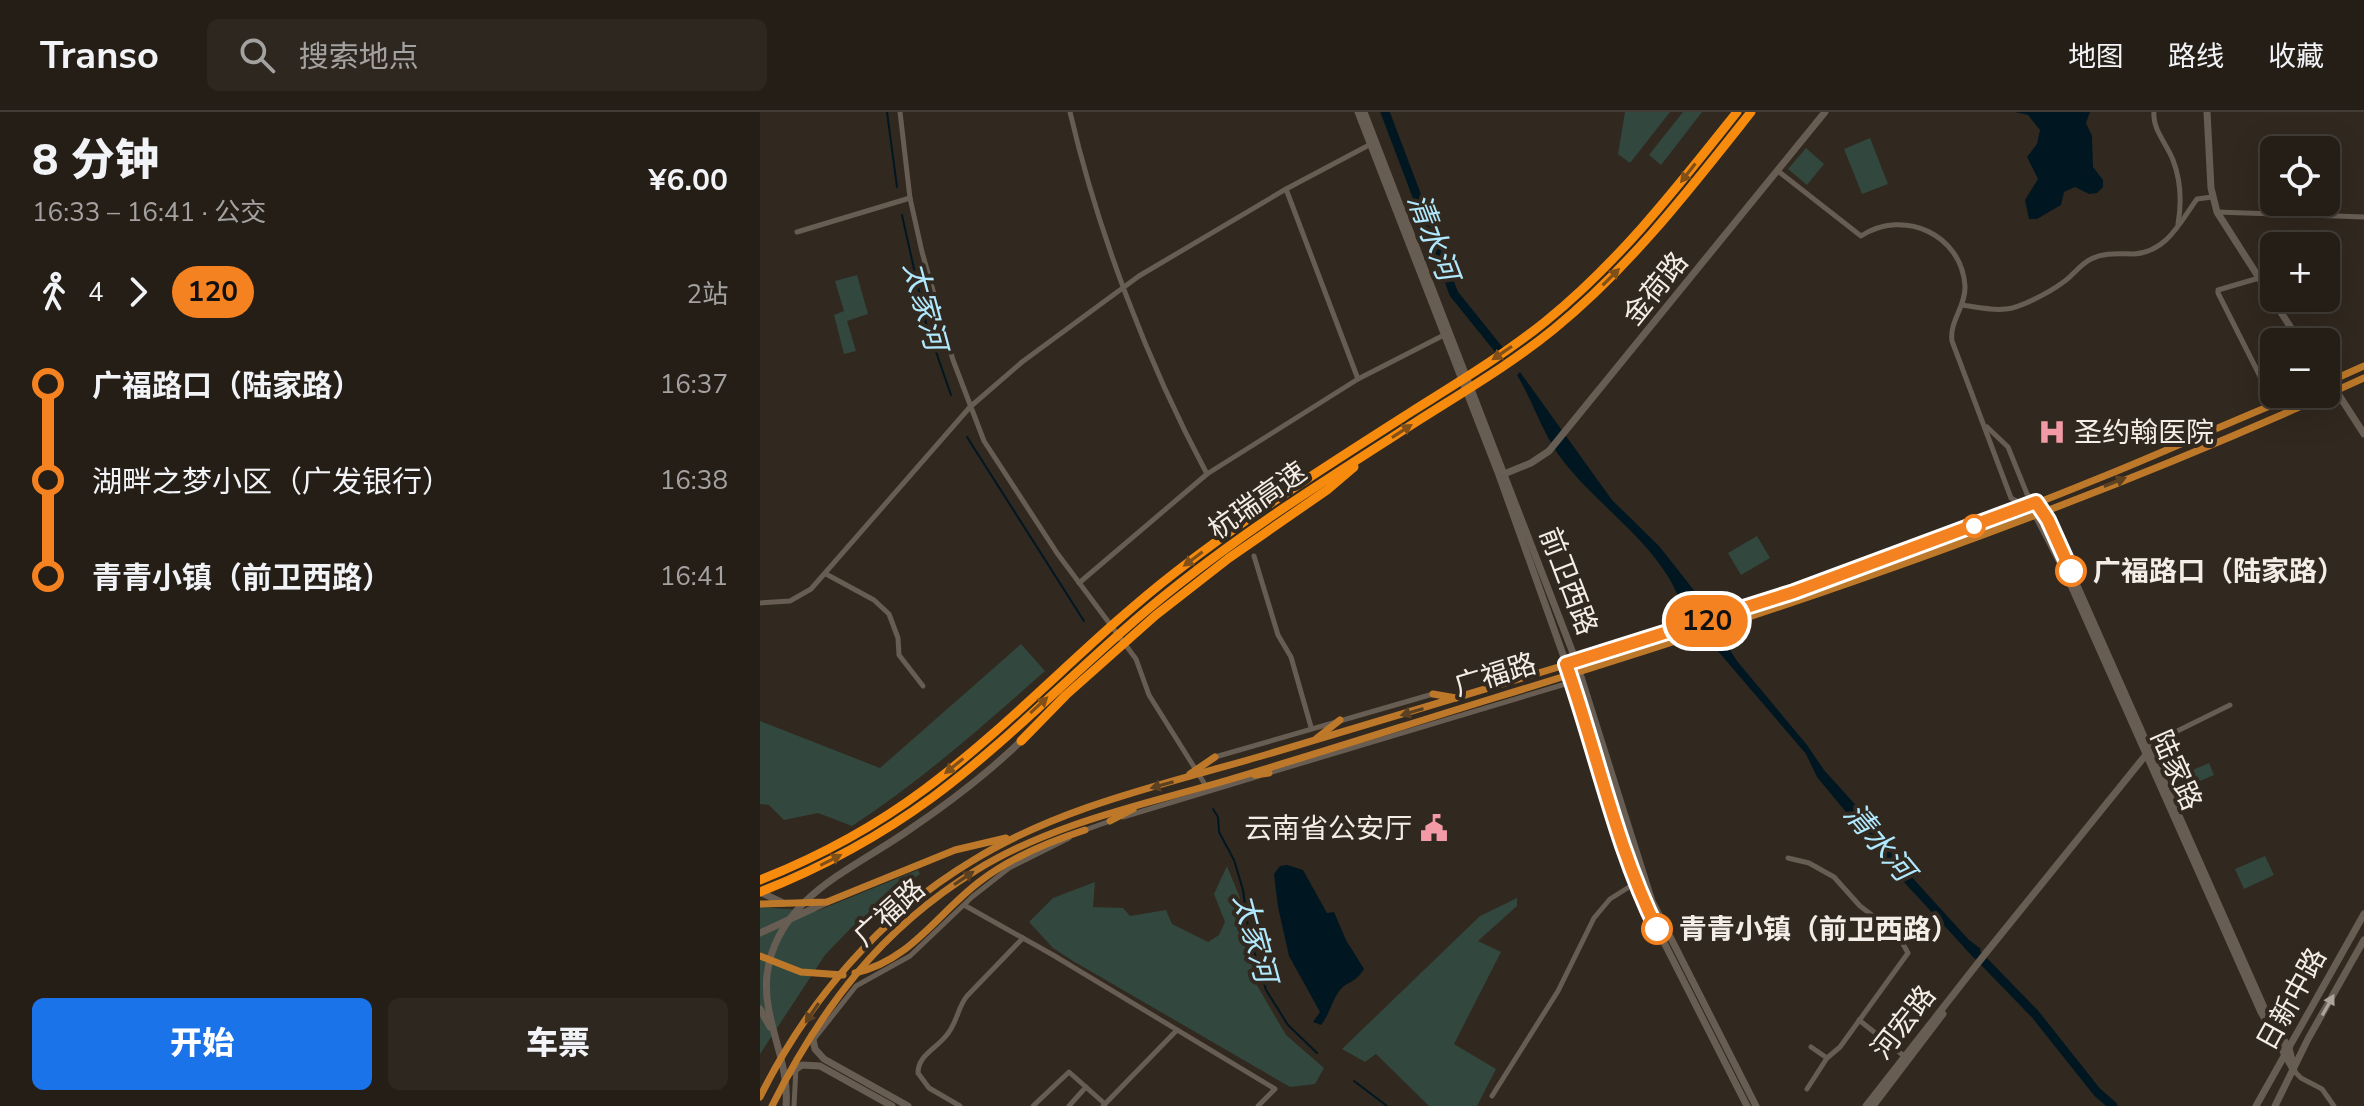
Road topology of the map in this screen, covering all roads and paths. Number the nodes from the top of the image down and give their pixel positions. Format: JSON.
{"nodes":[{"id":1,"x":900,"y":112,"type":"edge"},
{"id":2,"x":1070,"y":112,"type":"edge"},
{"id":3,"x":1361,"y":112,"type":"edge"},
{"id":4,"x":1737,"y":112,"type":"edge"},
{"id":5,"x":1751,"y":112,"type":"edge"},
{"id":6,"x":1825,"y":112,"type":"edge"},
{"id":7,"x":2154,"y":112,"type":"edge"},
{"id":8,"x":2207,"y":112,"type":"edge"},
{"id":9,"x":1373,"y":144,"type":"junction"},
{"id":10,"x":1778,"y":171,"type":"junction"},
{"id":11,"x":1286,"y":189,"type":"junction"},
{"id":12,"x":2212,"y":197,"type":"junction"},
{"id":13,"x":910,"y":198,"type":"junction"},
{"id":14,"x":2217,"y":212,"type":"junction"},
{"id":15,"x":2364,"y":217,"type":"edge"},
{"id":16,"x":2177,"y":229,"type":"junction"},
{"id":17,"x":797,"y":232,"type":"dead end"},
{"id":18,"x":2259,"y":278,"type":"junction"},
{"id":19,"x":1123,"y":287,"type":"junction"},
{"id":20,"x":1962,"y":305,"type":"junction"},
{"id":21,"x":2291,"y":328,"type":"edge"},
{"id":22,"x":1444,"y":335,"type":"junction"},
{"id":23,"x":2364,"y":366,"type":"edge"},
{"id":24,"x":2340,"y":375,"type":"edge"},
{"id":25,"x":2260,"y":376,"type":"edge"},
{"id":26,"x":2364,"y":378,"type":"edge"},
{"id":27,"x":1358,"y":379,"type":"junction"},
{"id":28,"x":2340,"y":389,"type":"edge"},
{"id":29,"x":2340,"y":393,"type":"edge"},
{"id":30,"x":970,"y":407,"type":"junction"},
{"id":31,"x":2265,"y":408,"type":"edge"},
{"id":32,"x":2294,"y":408,"type":"edge"},
{"id":33,"x":1986,"y":426,"type":"junction"},
{"id":34,"x":2364,"y":434,"type":"edge"},
{"id":35,"x":1381,"y":445,"type":"junction"},
{"id":36,"x":1207,"y":474,"type":"junction"},
{"id":37,"x":1504,"y":474,"type":"junction"},
{"id":38,"x":2036,"y":502,"type":"junction"},
{"id":39,"x":2025,"y":506,"type":"junction"},
{"id":40,"x":2039,"y":512,"type":"junction"},
{"id":41,"x":1254,"y":556,"type":"dead end"},
{"id":42,"x":826,"y":574,"type":"junction"},
{"id":43,"x":1079,"y":583,"type":"junction"},
{"id":44,"x":760,"y":603,"type":"edge"},
{"id":45,"x":1576,"y":661,"type":"junction"},
{"id":46,"x":1566,"y":664,"type":"junction"},
{"id":47,"x":1580,"y":675,"type":"junction"},
{"id":48,"x":1571,"y":678,"type":"junction"},
{"id":49,"x":923,"y":686,"type":"dead end"},
{"id":50,"x":1433,"y":694,"type":"joint"},
{"id":51,"x":1458,"y":698,"type":"junction"},
{"id":52,"x":2230,"y":705,"type":"dead end"},
{"id":53,"x":1340,"y":720,"type":"junction"},
{"id":54,"x":1311,"y":727,"type":"junction"},
{"id":55,"x":1021,"y":741,"type":"joint"},
{"id":56,"x":1313,"y":741,"type":"junction"},
{"id":57,"x":2150,"y":754,"type":"junction"},
{"id":58,"x":1215,"y":757,"type":"joint"},
{"id":59,"x":1198,"y":772,"type":"junction"},
{"id":60,"x":1269,"y":773,"type":"junction"},
{"id":61,"x":1229,"y":779,"type":"junction"},
{"id":62,"x":1206,"y":786,"type":"junction"},
{"id":63,"x":1141,"y":803,"type":"junction"},
{"id":64,"x":1110,"y":821,"type":"junction"},
{"id":65,"x":1085,"y":830,"type":"junction"},
{"id":66,"x":1015,"y":837,"type":"junction"},
{"id":67,"x":1788,"y":858,"type":"dead end"},
{"id":68,"x":760,"y":880,"type":"edge"},
{"id":69,"x":1637,"y":882,"type":"junction"},
{"id":70,"x":760,"y":892,"type":"edge"},
{"id":71,"x":827,"y":902,"type":"junction"},
{"id":72,"x":785,"y":903,"type":"junction"},
{"id":73,"x":760,"y":904,"type":"edge"},
{"id":74,"x":964,"y":905,"type":"junction"},
{"id":75,"x":2364,"y":914,"type":"edge"},
{"id":76,"x":760,"y":933,"type":"edge"},
{"id":77,"x":1023,"y":938,"type":"junction"},
{"id":78,"x":2364,"y":940,"type":"edge"},
{"id":79,"x":760,"y":956,"type":"edge"},
{"id":80,"x":1977,"y":967,"type":"junction"},
{"id":81,"x":760,"y":1009,"type":"edge"},
{"id":82,"x":1859,"y":1020,"type":"junction"},
{"id":83,"x":1177,"y":1030,"type":"junction"},
{"id":84,"x":812,"y":1037,"type":"junction"},
{"id":85,"x":776,"y":1040,"type":"junction"},
{"id":86,"x":1811,"y":1047,"type":"dead end"},
{"id":87,"x":2289,"y":1048,"type":"junction"},
{"id":88,"x":801,"y":1050,"type":"junction"},
{"id":89,"x":1904,"y":1056,"type":"junction"},
{"id":90,"x":2284,"y":1057,"type":"junction"},
{"id":91,"x":1827,"y":1058,"type":"junction"},
{"id":92,"x":796,"y":1068,"type":"junction"},
{"id":93,"x":2294,"y":1071,"type":"junction"},
{"id":94,"x":786,"y":1078,"type":"junction"},
{"id":95,"x":1086,"y":1087,"type":"junction"},
{"id":96,"x":1807,"y":1089,"type":"dead end"},
{"id":97,"x":879,"y":1094,"type":"junction"},
{"id":98,"x":1492,"y":1096,"type":"dead end"},
{"id":99,"x":760,"y":1097,"type":"edge"},
{"id":100,"x":1104,"y":1105,"type":"edge"},
{"id":101,"x":772,"y":1106,"type":"edge"},
{"id":102,"x":786,"y":1106,"type":"edge"},
{"id":103,"x":794,"y":1106,"type":"edge"},
{"id":104,"x":892,"y":1106,"type":"edge"},
{"id":105,"x":908,"y":1106,"type":"edge"},
{"id":106,"x":960,"y":1106,"type":"edge"},
{"id":107,"x":1033,"y":1106,"type":"edge"},
{"id":108,"x":1069,"y":1106,"type":"edge"},
{"id":109,"x":1258,"y":1106,"type":"edge"},
{"id":110,"x":1747,"y":1106,"type":"edge"},
{"id":111,"x":1756,"y":1106,"type":"edge"},
{"id":112,"x":1866,"y":1106,"type":"edge"},
{"id":113,"x":1873,"y":1106,"type":"edge"},
{"id":114,"x":2256,"y":1106,"type":"edge"},
{"id":115,"x":2275,"y":1106,"type":"edge"},
{"id":116,"x":2334,"y":1106,"type":"edge"}],
"edges":[{"from":1,"to":13,"type":"street"},
{"from":2,"to":19,"type":"street"},
{"from":3,"to":9,"type":"main road","name":"前卫西路"},
{"from":4,"to":68,"type":"highway","name":"杭瑞高速","one_way":true},
{"from":35,"to":5,"type":"highway","name":"杭瑞高速","one_way":true},
{"from":6,"to":10,"type":"main road","name":"金荷路"},
{"from":7,"to":16,"type":"street"},
{"from":8,"to":12,"type":"main road"},
{"from":9,"to":11,"type":"street"},
{"from":9,"to":22,"type":"main road","name":"前卫西路"},
{"from":9,"to":37,"type":"main road","name":"前卫西路"},
{"from":10,"to":20,"type":"street"},
{"from":10,"to":37,"type":"main road","name":"金荷路"},
{"from":11,"to":19,"type":"street"},
{"from":11,"to":27,"type":"street"},
{"from":12,"to":14,"type":"main road"},
{"from":12,"to":16,"type":"street"},
{"from":13,"to":17,"type":"street"},
{"from":13,"to":30,"type":"street"},
{"from":14,"to":15,"type":"street"},
{"from":14,"to":18,"type":"main road"},
{"from":16,"to":20,"type":"street"},
{"from":18,"to":21,"type":"main road"},
{"from":18,"to":25,"type":"street"},
{"from":19,"to":30,"type":"street"},
{"from":19,"to":36,"type":"street"},
{"from":20,"to":33,"type":"street"},
{"from":22,"to":27,"type":"street"},
{"from":22,"to":46,"type":"main road","name":"前卫西路"},
{"from":23,"to":24,"type":"main road"},
{"from":26,"to":28,"type":"main road","name":"广福路"},
{"from":27,"to":36,"type":"street"},
{"from":29,"to":34,"type":"main road"},
{"from":30,"to":42,"type":"street"},
{"from":30,"to":43,"type":"street"},
{"from":31,"to":38,"type":"main road","name":"广福路"},
{"from":40,"to":32,"type":"main road","name":"广福路","one_way":true},
{"from":33,"to":38,"type":"street"},
{"from":33,"to":39,"type":"street"},
{"from":35,"to":55,"type":"highway"},
{"from":70,"to":35,"type":"highway","name":"杭瑞高速","one_way":true},
{"from":36,"to":43,"type":"street"},
{"from":37,"to":45,"type":"main road","name":"前卫西路"},
{"from":38,"to":39,"type":"main road","name":"广福路"},
{"from":38,"to":40,"type":"main road","name":"陆家路"},
{"from":39,"to":40,"type":"main road","name":"陆家路"},
{"from":39,"to":45,"type":"main road","name":"广福路"},
{"from":40,"to":47,"type":"main road","name":"广福路"},
{"from":40,"to":57,"type":"main road","name":"陆家路"},
{"from":41,"to":54,"type":"street"},
{"from":42,"to":44,"type":"street"},
{"from":42,"to":49,"type":"street"},
{"from":43,"to":59,"type":"street"},
{"from":45,"to":46,"type":"main road","name":"广福路"},
{"from":45,"to":47,"type":"main road","name":"前卫西路"},
{"from":46,"to":48,"type":"main road","name":"前卫西路"},
{"from":46,"to":51,"type":"main road","name":"广福路"},
{"from":47,"to":48,"type":"main road","name":"广福路"},
{"from":47,"to":111,"type":"main road","name":"前卫西路"},
{"from":48,"to":60,"type":"street"},
{"from":48,"to":61,"type":"main road","name":"广福路"},
{"from":48,"to":69,"type":"main road","name":"前卫西路"},
{"from":50,"to":51,"type":"main road"},
{"from":50,"to":53,"type":"street"},
{"from":51,"to":56,"type":"main road","name":"广福路","one_way":true},
{"from":52,"to":57,"type":"street"},
{"from":53,"to":54,"type":"street"},
{"from":53,"to":56,"type":"main road"},
{"from":54,"to":58,"type":"street"},
{"from":55,"to":85,"type":"main road"},
{"from":56,"to":59,"type":"main road","name":"广福路"},
{"from":57,"to":80,"type":"main road"},
{"from":57,"to":87,"type":"main road","name":"陆家路"},
{"from":57,"to":90,"type":"main road","name":"陆家路"},
{"from":58,"to":59,"type":"main road"},
{"from":59,"to":62,"type":"street"},
{"from":59,"to":66,"type":"main road","name":"广福路","one_way":true},
{"from":60,"to":61,"type":"main road"},
{"from":60,"to":64,"type":"street"},
{"from":61,"to":62,"type":"main road","name":"广福路"},
{"from":62,"to":63,"type":"main road","name":"广福路"},
{"from":63,"to":64,"type":"main road"},
{"from":84,"to":63,"type":"main road","name":"广福路","one_way":true},
{"from":64,"to":65,"type":"street"},
{"from":65,"to":74,"type":"street"},
{"from":65,"to":79,"type":"main road"},
{"from":66,"to":71,"type":"main road"},
{"from":66,"to":99,"type":"main road","name":"广福路","one_way":true},
{"from":67,"to":82,"type":"street"},
{"from":69,"to":98,"type":"street"},
{"from":69,"to":110,"type":"main road","name":"前卫西路"},
{"from":70,"to":72,"type":"main road"},
{"from":71,"to":72,"type":"main road"},
{"from":71,"to":76,"type":"main road"},
{"from":72,"to":73,"type":"main road"},
{"from":74,"to":77,"type":"street"},
{"from":74,"to":84,"type":"street"},
{"from":75,"to":87,"type":"main road","name":"日新中路"},
{"from":77,"to":83,"type":"street"},
{"from":77,"to":106,"type":"street"},
{"from":93,"to":78,"type":"main road","name":"日新中路","one_way":true},
{"from":80,"to":89,"type":"main road","name":"河宏路"},
{"from":80,"to":113,"type":"main road","name":"河宏路"},
{"from":81,"to":85,"type":"main road"},
{"from":82,"to":89,"type":"street"},
{"from":82,"to":91,"type":"street"},
{"from":83,"to":100,"type":"street"},
{"from":83,"to":109,"type":"street"},
{"from":84,"to":88,"type":"main road","name":"广福路"},
{"from":84,"to":97,"type":"main road"},
{"from":85,"to":102,"type":"main road"},
{"from":86,"to":91,"type":"street"},
{"from":87,"to":90,"type":"main road","name":"日新中路"},
{"from":87,"to":93,"type":"main road"},
{"from":88,"to":92,"type":"street"},
{"from":88,"to":94,"type":"main road","name":"广福路"},
{"from":89,"to":112,"type":"main road","name":"河宏路"},
{"from":90,"to":93,"type":"main road","name":"陆家路"},
{"from":90,"to":114,"type":"main road","name":"日新中路"},
{"from":91,"to":96,"type":"street"},
{"from":92,"to":94,"type":"main road"},
{"from":92,"to":97,"type":"main road"},
{"from":92,"to":103,"type":"street"},
{"from":93,"to":115,"type":"main road","name":"日新中路"},
{"from":93,"to":116,"type":"street"},
{"from":94,"to":101,"type":"main road","name":"广福路"},
{"from":95,"to":100,"type":"street"},
{"from":95,"to":107,"type":"street"},
{"from":95,"to":108,"type":"street"},
{"from":97,"to":104,"type":"main road"},
{"from":97,"to":105,"type":"main road"}]}
